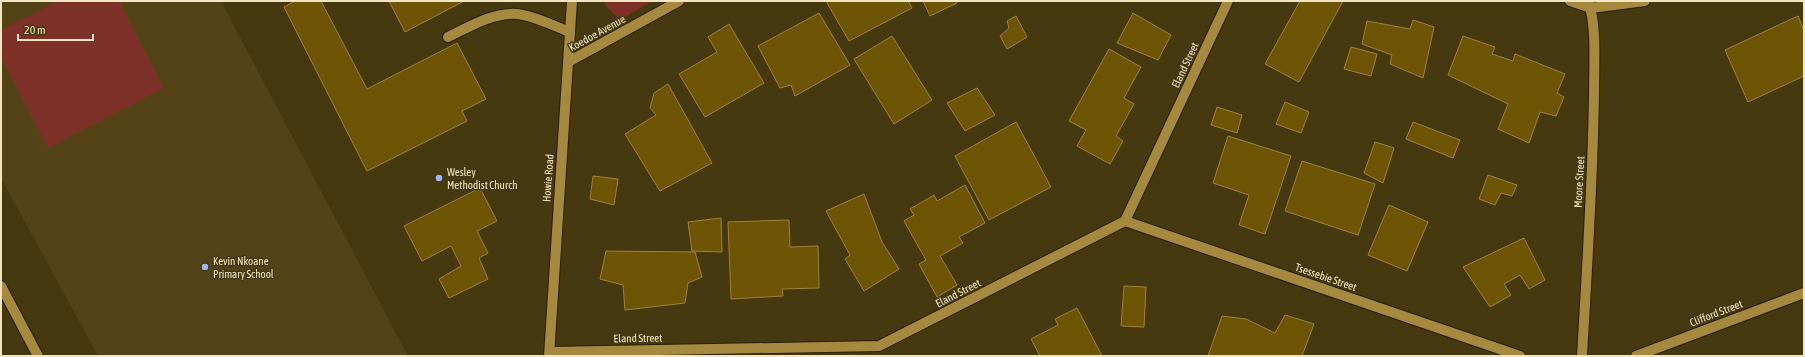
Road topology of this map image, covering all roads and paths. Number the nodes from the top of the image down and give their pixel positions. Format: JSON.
{"nodes":[{"id":1,"x":572,"y":1,"type":"edge"},
{"id":2,"x":679,"y":1,"type":"edge"},
{"id":3,"x":1228,"y":1,"type":"edge"},
{"id":4,"x":1570,"y":1,"type":"edge"},
{"id":5,"x":1645,"y":1,"type":"edge"},
{"id":6,"x":1590,"y":5,"type":"edge"},
{"id":7,"x":570,"y":32,"type":"junction"},
{"id":8,"x":448,"y":37,"type":"dead end"},
{"id":9,"x":568,"y":62,"type":"junction"},
{"id":10,"x":1125,"y":220,"type":"junction"},
{"id":11,"x":1,"y":286,"type":"edge"},
{"id":12,"x":1804,"y":293,"type":"edge"},
{"id":13,"x":879,"y":351,"type":"edge"},
{"id":14,"x":550,"y":354,"type":"edge"},
{"id":15,"x":38,"y":356,"type":"edge"},
{"id":16,"x":1520,"y":356,"type":"edge"},
{"id":17,"x":1582,"y":356,"type":"edge"},
{"id":18,"x":1636,"y":356,"type":"edge"}],
"edges":[{"from":1,"to":7,"type":"street","name":"Howie Road"},
{"from":2,"to":9,"type":"street","name":"Koedoe Avenue"},
{"from":3,"to":10,"type":"street","name":"Eland Street"},
{"from":4,"to":6,"type":"street"},
{"from":5,"to":6,"type":"street"},
{"from":6,"to":17,"type":"street","name":"Moore Street"},
{"from":7,"to":8,"type":"street"},
{"from":7,"to":9,"type":"street","name":"Howie Road"},
{"from":9,"to":14,"type":"street","name":"Howie Road"},
{"from":10,"to":13,"type":"street","name":"Eland Street"},
{"from":10,"to":16,"type":"street","name":"Tsessebie Street"},
{"from":11,"to":15,"type":"street"},
{"from":12,"to":18,"type":"street","name":"Clifford Street"},
{"from":13,"to":14,"type":"street","name":"Eland Street"}]}
